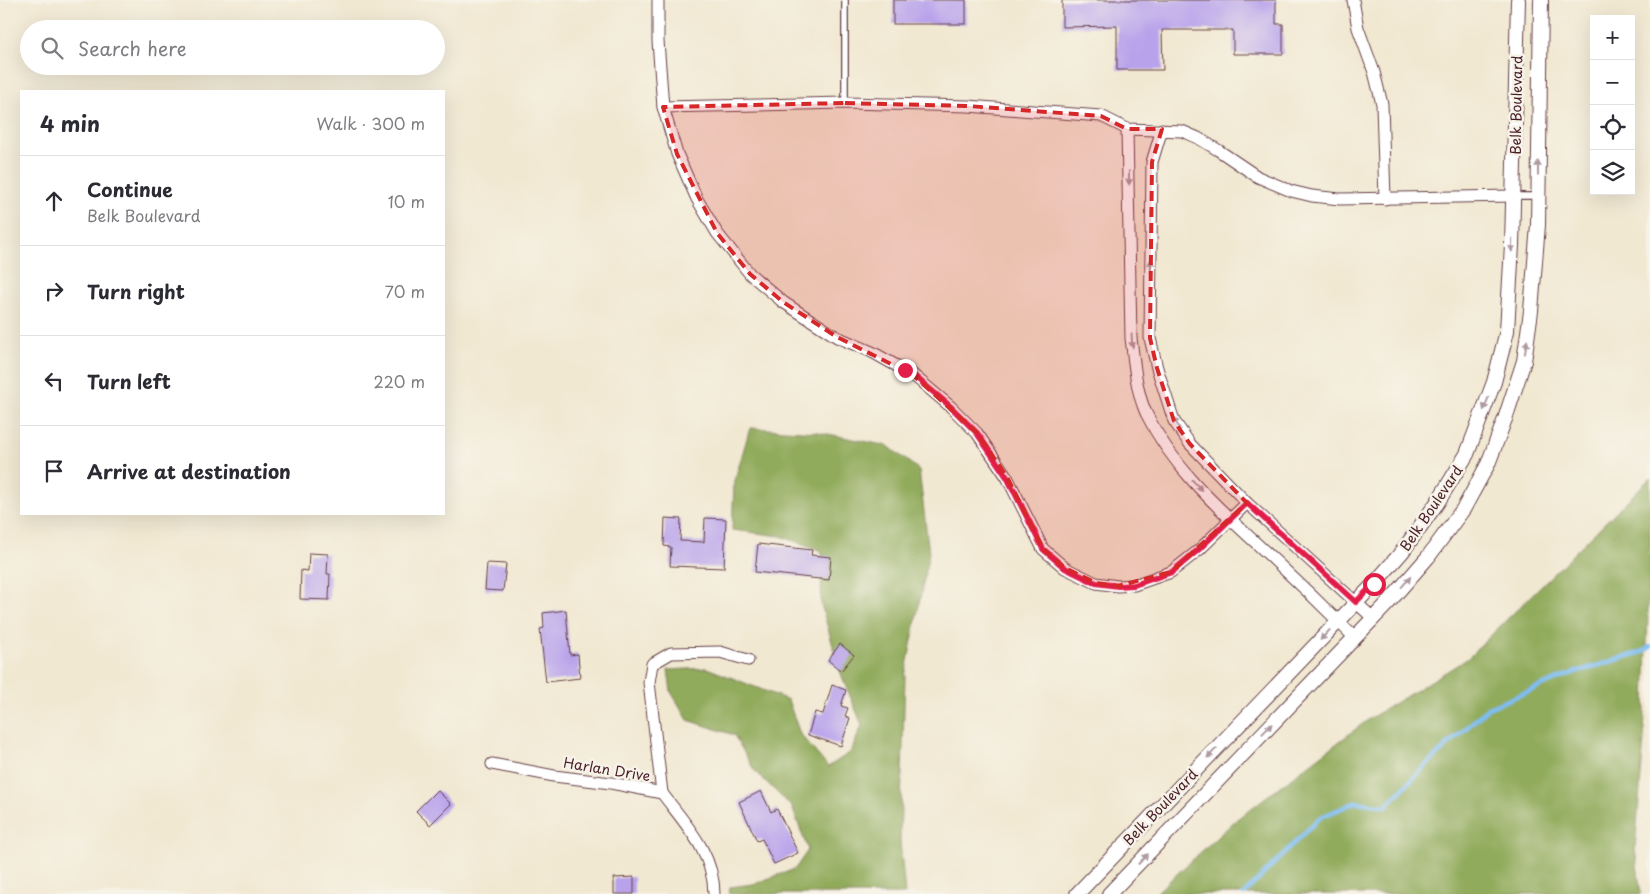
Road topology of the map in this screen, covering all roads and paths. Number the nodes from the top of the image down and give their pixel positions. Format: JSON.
{"nodes":[{"id":1,"x":658,"y":0,"type":"edge"},
{"id":2,"x":845,"y":0,"type":"edge"},
{"id":3,"x":1353,"y":0,"type":"edge"},
{"id":4,"x":1518,"y":0,"type":"edge"},
{"id":5,"x":1541,"y":0,"type":"edge"},
{"id":6,"x":845,"y":103,"type":"junction"},
{"id":7,"x":663,"y":107,"type":"junction"},
{"id":8,"x":1127,"y":129,"type":"junction"},
{"id":9,"x":1162,"y":129,"type":"junction"},
{"id":10,"x":1514,"y":196,"type":"junction"},
{"id":11,"x":1538,"y":196,"type":"junction"},
{"id":12,"x":1385,"y":198,"type":"junction"},
{"id":13,"x":1247,"y":503,"type":"junction"},
{"id":14,"x":1230,"y":519,"type":"junction"},
{"id":15,"x":1356,"y":602,"type":"junction"},
{"id":16,"x":1373,"y":618,"type":"junction"},
{"id":17,"x":1338,"y":621,"type":"junction"},
{"id":18,"x":1355,"y":638,"type":"junction"},
{"id":19,"x":748,"y":660,"type":"dead end"},
{"id":20,"x":492,"y":764,"type":"dead end"},
{"id":21,"x":662,"y":793,"type":"junction"},
{"id":22,"x":714,"y":894,"type":"edge"},
{"id":23,"x":1077,"y":894,"type":"edge"},
{"id":24,"x":1110,"y":894,"type":"edge"}],
"edges":[{"from":1,"to":7,"type":"street"},
{"from":2,"to":6,"type":"lane"},
{"from":3,"to":12,"type":"street"},
{"from":4,"to":10,"type":"street","name":"Belk Boulevard"},
{"from":11,"to":5,"type":"street","name":"Belk Boulevard","one_way":true},
{"from":6,"to":7,"type":"street"},
{"from":6,"to":8,"type":"street"},
{"from":7,"to":14,"type":"street"},
{"from":8,"to":9,"type":"street"},
{"from":8,"to":14,"type":"street","one_way":true},
{"from":9,"to":12,"type":"street"},
{"from":13,"to":9,"type":"street","one_way":true},
{"from":10,"to":11,"type":"lane"},
{"from":10,"to":12,"type":"street"},
{"from":10,"to":15,"type":"street","name":"Belk Boulevard","one_way":true},
{"from":16,"to":11,"type":"street","name":"Belk Boulevard","one_way":true},
{"from":13,"to":14,"type":"street"},
{"from":13,"to":15,"type":"street"},
{"from":14,"to":17,"type":"street"},
{"from":15,"to":16,"type":"street"},
{"from":15,"to":17,"type":"street","name":"Belk Boulevard"},
{"from":16,"to":18,"type":"street","name":"Belk Boulevard"},
{"from":17,"to":18,"type":"street"},
{"from":17,"to":23,"type":"street","name":"Belk Boulevard","one_way":true},
{"from":24,"to":18,"type":"street","name":"Belk Boulevard","one_way":true},
{"from":19,"to":21,"type":"street"},
{"from":20,"to":21,"type":"street","name":"Harlan Drive"},
{"from":21,"to":22,"type":"street","name":"Harlan Drive"}]}
